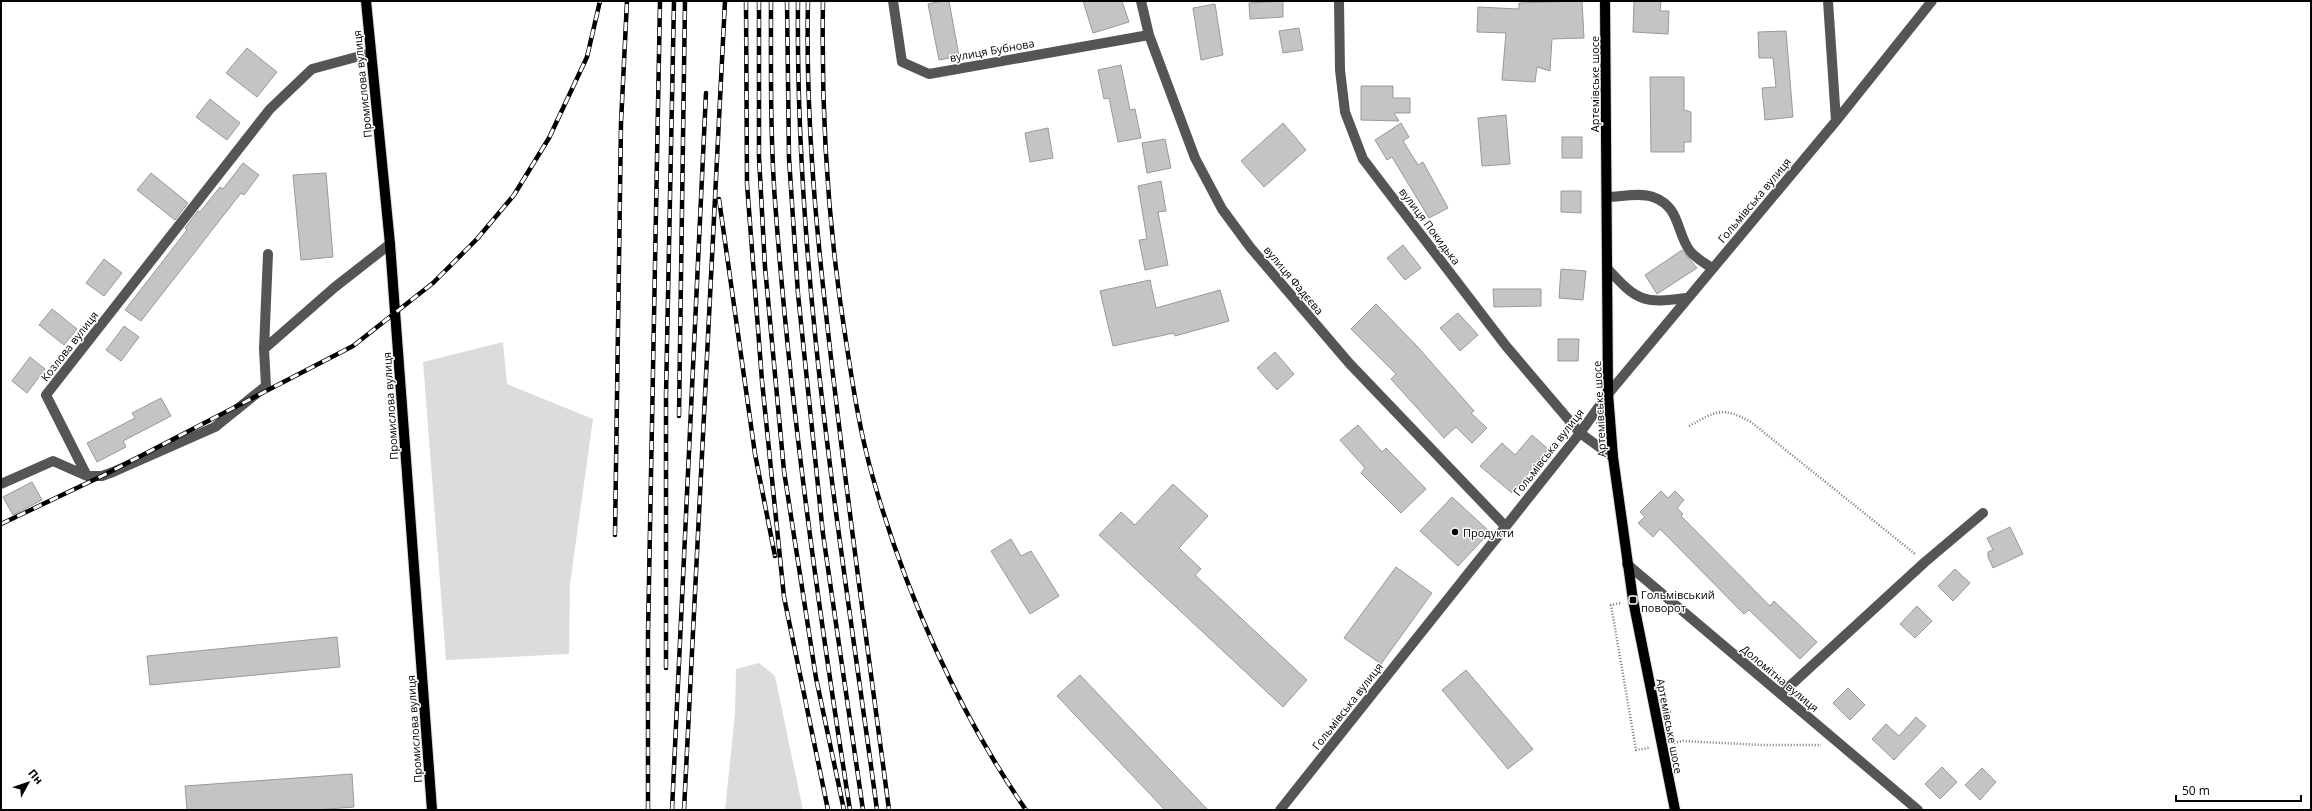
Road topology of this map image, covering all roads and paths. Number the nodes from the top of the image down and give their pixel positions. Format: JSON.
{"nodes":[{"id":1,"x":366,"y":1,"type":"edge"},
{"id":2,"x":893,"y":1,"type":"edge"},
{"id":3,"x":1141,"y":1,"type":"edge"},
{"id":4,"x":1339,"y":1,"type":"edge"},
{"id":5,"x":1605,"y":1,"type":"edge"},
{"id":6,"x":1828,"y":1,"type":"edge"},
{"id":7,"x":1932,"y":1,"type":"edge"},
{"id":8,"x":1149,"y":35,"type":"junction"},
{"id":9,"x":371,"y":53,"type":"junction"},
{"id":10,"x":1836,"y":121,"type":"junction"},
{"id":11,"x":1607,"y":197,"type":"junction"},
{"id":12,"x":390,"y":244,"type":"junction"},
{"id":13,"x":268,"y":254,"type":"dead end"},
{"id":14,"x":1607,"y":268,"type":"junction"},
{"id":15,"x":1712,"y":268,"type":"junction"},
{"id":16,"x":1686,"y":298,"type":"junction"},
{"id":17,"x":264,"y":350,"type":"junction"},
{"id":18,"x":1608,"y":394,"type":"junction"},
{"id":19,"x":1688,"y":426,"type":"dead end"},
{"id":20,"x":1580,"y":433,"type":"junction"},
{"id":21,"x":1613,"y":457,"type":"junction"},
{"id":22,"x":87,"y":476,"type":"junction"},
{"id":23,"x":1,"y":484,"type":"edge"},
{"id":24,"x":1983,"y":513,"type":"dead end"},
{"id":25,"x":1505,"y":526,"type":"junction"},
{"id":26,"x":1925,"y":562,"type":"junction"},
{"id":27,"x":1627,"y":564,"type":"junction"},
{"id":28,"x":1633,"y":600,"type":"junction"},
{"id":29,"x":1781,"y":694,"type":"junction"},
{"id":30,"x":1662,"y":745,"type":"junction"},
{"id":31,"x":1841,"y":745,"type":"junction"},
{"id":32,"x":432,"y":810,"type":"edge"},
{"id":33,"x":1280,"y":810,"type":"edge"},
{"id":34,"x":1675,"y":810,"type":"edge"},
{"id":35,"x":1918,"y":810,"type":"edge"}],
"edges":[{"from":1,"to":9,"type":"main road","name":"Промислова вулиця"},
{"from":2,"to":8,"type":"street","name":"вулиця Бубнова"},
{"from":3,"to":8,"type":"street","name":"вулиця Фадєєва"},
{"from":4,"to":20,"type":"street","name":"вулиця Покидька"},
{"from":5,"to":11,"type":"main road","name":"Артемівське шосе"},
{"from":6,"to":10,"type":"street"},
{"from":7,"to":10,"type":"street","name":"Гольмівська вулиця"},
{"from":8,"to":25,"type":"street","name":"вулиця Фадєєва"},
{"from":9,"to":12,"type":"main road","name":"Промислова вулиця"},
{"from":9,"to":22,"type":"street","name":"Козлова вулиця"},
{"from":10,"to":15,"type":"street","name":"Гольмівська вулиця"},
{"from":11,"to":14,"type":"main road","name":"Артемівське шосе"},
{"from":11,"to":15,"type":"street"},
{"from":12,"to":17,"type":"street"},
{"from":12,"to":32,"type":"main road","name":"Промислова вулиця"},
{"from":13,"to":17,"type":"street"},
{"from":14,"to":16,"type":"street"},
{"from":14,"to":18,"type":"main road","name":"Артемівське шосе"},
{"from":15,"to":16,"type":"street","name":"Гольмівська вулиця"},
{"from":16,"to":18,"type":"street","name":"Гольмівська вулиця"},
{"from":17,"to":22,"type":"street"},
{"from":18,"to":20,"type":"street","name":"Гольмівська вулиця"},
{"from":18,"to":21,"type":"main road","name":"Артемівське шосе"},
{"from":19,"to":26,"type":"path"},
{"from":20,"to":21,"type":"street","name":"вулиця Покидька"},
{"from":20,"to":25,"type":"street","name":"Гольмівська вулиця"},
{"from":21,"to":27,"type":"main road","name":"Артемівське шосе"},
{"from":22,"to":23,"type":"street"},
{"from":24,"to":26,"type":"street"},
{"from":25,"to":33,"type":"street","name":"Гольмівська вулиця"},
{"from":26,"to":29,"type":"street"},
{"from":27,"to":28,"type":"main road","name":"Артемівське шосе"},
{"from":27,"to":29,"type":"street","name":"Доломітна вулиця"},
{"from":28,"to":30,"type":"main road","name":"Артемівське шосе"},
{"from":28,"to":30,"type":"path"},
{"from":29,"to":31,"type":"street","name":"Доломітна вулиця"},
{"from":30,"to":31,"type":"path"},
{"from":30,"to":34,"type":"main road","name":"Артемівське шосе"},
{"from":31,"to":35,"type":"street","name":"Доломітна вулиця"}]}
